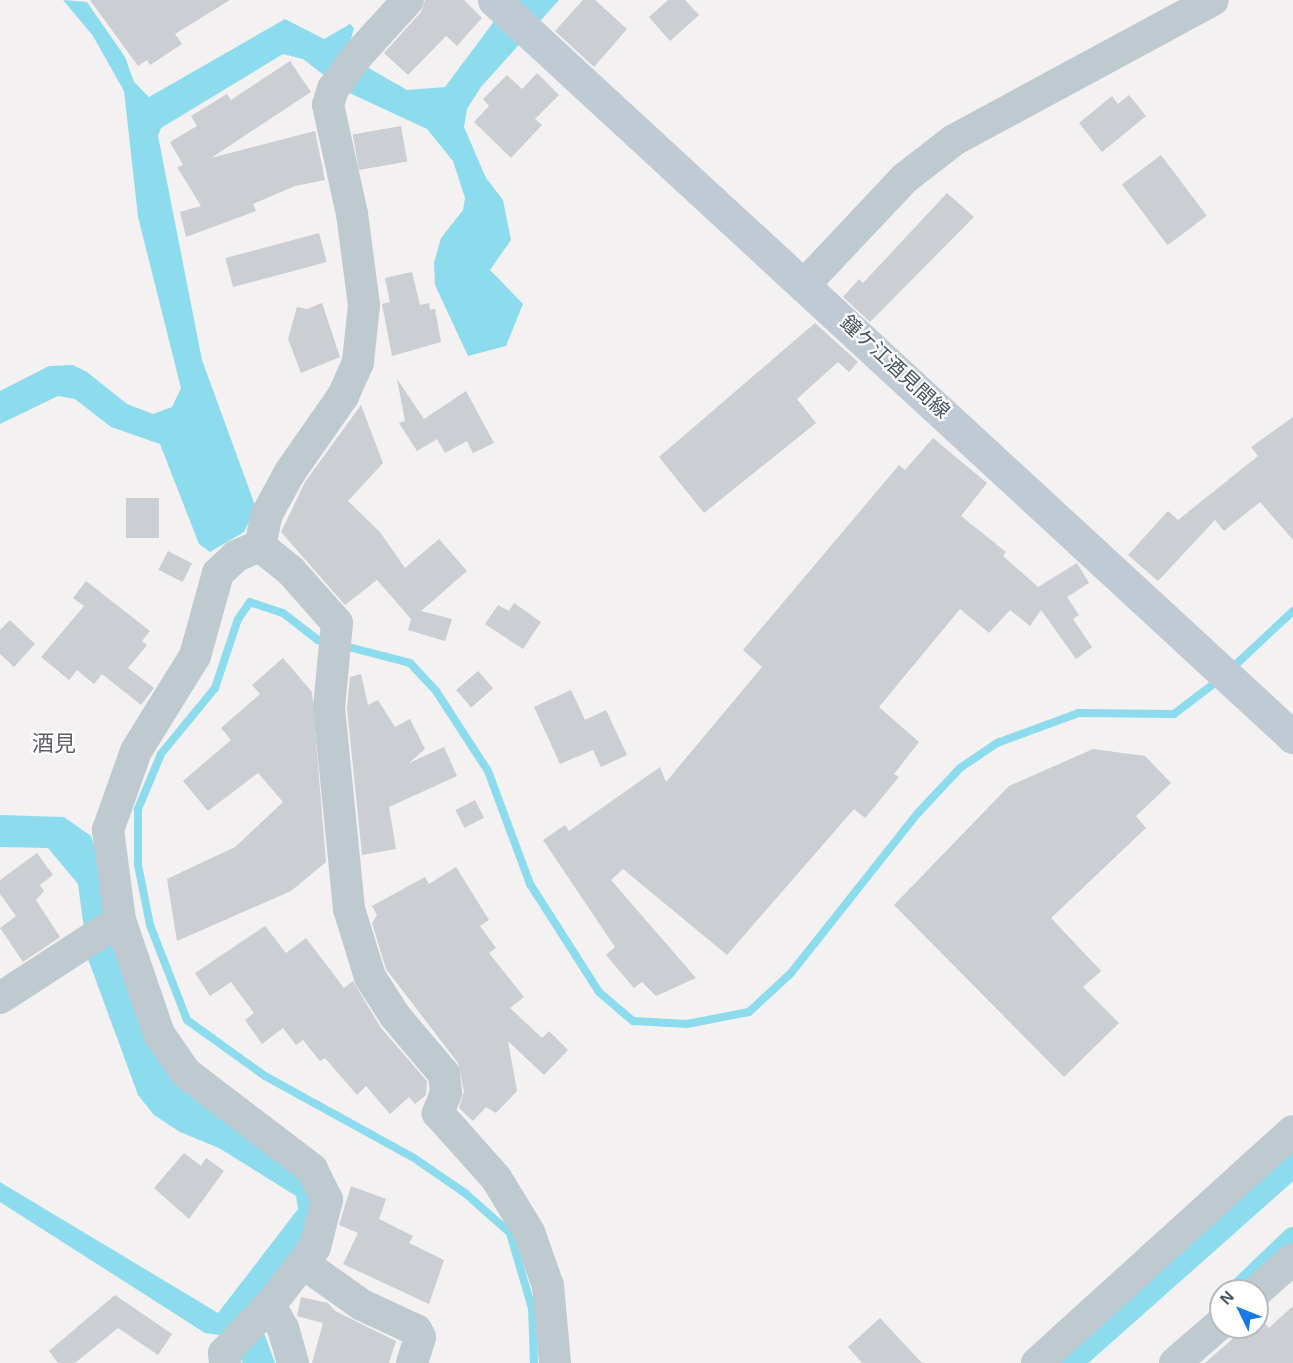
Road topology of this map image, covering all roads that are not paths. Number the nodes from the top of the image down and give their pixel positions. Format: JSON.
{"nodes":[{"id":1,"x":408,"y":0,"type":"edge"},
{"id":2,"x":1213,"y":0,"type":"edge"},
{"id":3,"x":496,"y":1,"type":"edge"},
{"id":4,"x":806,"y":284,"type":"junction"},
{"id":5,"x":260,"y":546,"type":"junction"},
{"id":6,"x":1293,"y":737,"type":"edge"},
{"id":7,"x":120,"y":920,"type":"junction"},
{"id":8,"x":0,"y":998,"type":"edge"},
{"id":9,"x":1293,"y":1131,"type":"edge"},
{"id":10,"x":1293,"y":1259,"type":"edge"},
{"id":11,"x":304,"y":1264,"type":"junction"},
{"id":12,"x":1269,"y":1280,"type":"edge"},
{"id":13,"x":270,"y":1305,"type":"junction"},
{"id":14,"x":1209,"y":1333,"type":"edge"},
{"id":15,"x":225,"y":1363,"type":"edge"},
{"id":16,"x":293,"y":1363,"type":"edge"},
{"id":17,"x":412,"y":1363,"type":"edge"},
{"id":18,"x":555,"y":1363,"type":"edge"},
{"id":19,"x":1036,"y":1363,"type":"edge"},
{"id":20,"x":1175,"y":1363,"type":"edge"}],
"edges":[{"from":1,"to":5,"type":"street"},
{"from":2,"to":4,"type":"street"},
{"from":3,"to":4,"type":"main road","name":"鐘ケ江酒見間線"},
{"from":4,"to":6,"type":"main road","name":"鐘ケ江酒見間線"},
{"from":5,"to":7,"type":"street"},
{"from":5,"to":18,"type":"street"},
{"from":7,"to":8,"type":"street"},
{"from":7,"to":11,"type":"street"},
{"from":9,"to":19,"type":"street"},
{"from":10,"to":12,"type":"street"},
{"from":11,"to":13,"type":"street"},
{"from":11,"to":17,"type":"street"},
{"from":13,"to":15,"type":"street"},
{"from":13,"to":16,"type":"street"},
{"from":14,"to":20,"type":"street"}]}
